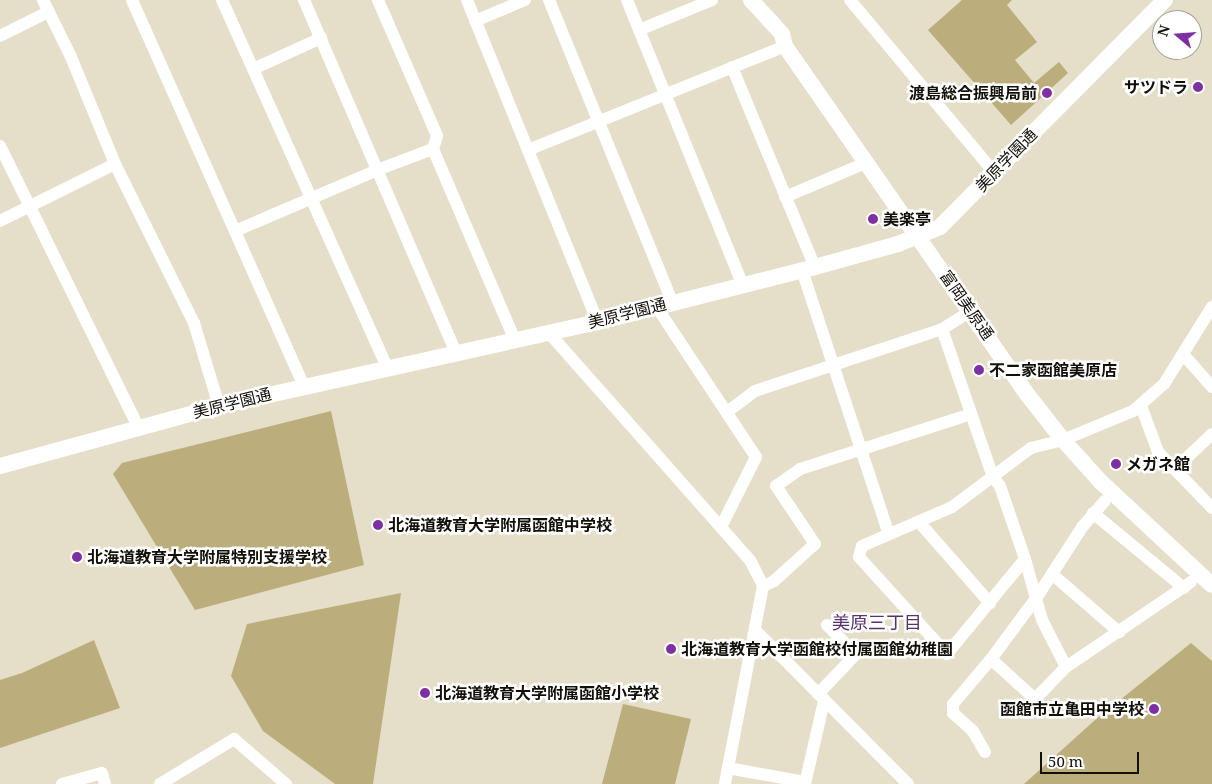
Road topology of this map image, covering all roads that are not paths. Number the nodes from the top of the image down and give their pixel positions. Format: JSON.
{"nodes":[{"id":1,"x":132,"y":0,"type":"edge"},
{"id":2,"x":222,"y":0,"type":"edge"},
{"id":3,"x":304,"y":0,"type":"edge"},
{"id":4,"x":378,"y":0,"type":"edge"},
{"id":5,"x":466,"y":0,"type":"edge"},
{"id":6,"x":525,"y":0,"type":"edge"},
{"id":7,"x":549,"y":0,"type":"edge"},
{"id":8,"x":627,"y":0,"type":"edge"},
{"id":9,"x":712,"y":0,"type":"edge"},
{"id":10,"x":751,"y":0,"type":"edge"},
{"id":11,"x":850,"y":0,"type":"edge"},
{"id":12,"x":1165,"y":0,"type":"edge"},
{"id":13,"x":45,"y":6,"type":"edge"},
{"id":14,"x":475,"y":21,"type":"junction"},
{"id":15,"x":639,"y":30,"type":"junction"},
{"id":16,"x":0,"y":36,"type":"edge"},
{"id":17,"x":321,"y":38,"type":"junction"},
{"id":18,"x":785,"y":46,"type":"junction"},
{"id":19,"x":732,"y":67,"type":"junction"},
{"id":20,"x":253,"y":69,"type":"junction"},
{"id":21,"x":665,"y":94,"type":"junction"},
{"id":22,"x":599,"y":121,"type":"junction"},
{"id":23,"x":0,"y":146,"type":"edge"},
{"id":24,"x":433,"y":149,"type":"junction"},
{"id":25,"x":528,"y":150,"type":"junction"},
{"id":26,"x":868,"y":162,"type":"junction"},
{"id":27,"x":115,"y":164,"type":"junction"},
{"id":28,"x":377,"y":170,"type":"junction"},
{"id":29,"x":994,"y":172,"type":"junction"},
{"id":30,"x":312,"y":197,"type":"junction"},
{"id":31,"x":785,"y":197,"type":"junction"},
{"id":32,"x":29,"y":206,"type":"junction"},
{"id":33,"x":0,"y":221,"type":"edge"},
{"id":34,"x":235,"y":232,"type":"junction"},
{"id":35,"x":919,"y":236,"type":"junction"},
{"id":36,"x":808,"y":268,"type":"junction"},
{"id":37,"x":743,"y":285,"type":"junction"},
{"id":38,"x":664,"y":304,"type":"junction"},
{"id":39,"x":1212,"y":307,"type":"edge"},
{"id":40,"x":971,"y":311,"type":"junction"},
{"id":41,"x":598,"y":322,"type":"junction"},
{"id":42,"x":1207,"y":323,"type":"edge"},
{"id":43,"x":942,"y":329,"type":"junction"},
{"id":44,"x":549,"y":333,"type":"junction"},
{"id":45,"x":515,"y":340,"type":"junction"},
{"id":46,"x":456,"y":353,"type":"junction"},
{"id":47,"x":1183,"y":354,"type":"junction"},
{"id":48,"x":833,"y":365,"type":"junction"},
{"id":49,"x":387,"y":368,"type":"junction"},
{"id":50,"x":304,"y":386,"type":"junction"},
{"id":51,"x":1212,"y":387,"type":"edge"},
{"id":52,"x":219,"y":406,"type":"junction"},
{"id":53,"x":1141,"y":406,"type":"junction"},
{"id":54,"x":727,"y":412,"type":"junction"},
{"id":55,"x":971,"y":414,"type":"junction"},
{"id":56,"x":140,"y":428,"type":"junction"},
{"id":57,"x":1212,"y":434,"type":"edge"},
{"id":58,"x":1062,"y":440,"type":"junction"},
{"id":59,"x":863,"y":451,"type":"junction"},
{"id":60,"x":0,"y":466,"type":"edge"},
{"id":61,"x":1175,"y":470,"type":"junction"},
{"id":62,"x":993,"y":477,"type":"junction"},
{"id":63,"x":1105,"y":501,"type":"dead end"},
{"id":64,"x":1212,"y":508,"type":"edge"},
{"id":65,"x":1093,"y":514,"type":"junction"},
{"id":66,"x":919,"y":522,"type":"junction"},
{"id":67,"x":721,"y":527,"type":"junction"},
{"id":68,"x":889,"y":534,"type":"junction"},
{"id":69,"x":1025,"y":559,"type":"junction"},
{"id":70,"x":1052,"y":574,"type":"junction"},
{"id":71,"x":1212,"y":585,"type":"edge"},
{"id":72,"x":763,"y":586,"type":"junction"},
{"id":73,"x":1037,"y":597,"type":"junction"},
{"id":74,"x":990,"y":602,"type":"junction"},
{"id":75,"x":827,"y":625,"type":"dead end"},
{"id":76,"x":757,"y":632,"type":"junction"},
{"id":77,"x":1119,"y":632,"type":"junction"},
{"id":78,"x":991,"y":659,"type":"junction"},
{"id":79,"x":1066,"y":667,"type":"junction"},
{"id":80,"x":821,"y":698,"type":"junction"},
{"id":81,"x":985,"y":752,"type":"dead end"},
{"id":82,"x":728,"y":768,"type":"junction"},
{"id":83,"x":805,"y":783,"type":"edge"},
{"id":84,"x":62,"y":784,"type":"edge"},
{"id":85,"x":105,"y":784,"type":"edge"},
{"id":86,"x":160,"y":784,"type":"edge"},
{"id":87,"x":286,"y":784,"type":"edge"},
{"id":88,"x":725,"y":784,"type":"edge"},
{"id":89,"x":908,"y":784,"type":"edge"}],
"edges":[{"from":1,"to":34,"type":"street"},
{"from":2,"to":20,"type":"street"},
{"from":3,"to":17,"type":"street"},
{"from":4,"to":24,"type":"street"},
{"from":5,"to":14,"type":"street"},
{"from":6,"to":14,"type":"street"},
{"from":7,"to":22,"type":"street"},
{"from":8,"to":15,"type":"street"},
{"from":9,"to":15,"type":"street"},
{"from":10,"to":18,"type":"street","name":"富岡美原通"},
{"from":11,"to":29,"type":"street"},
{"from":12,"to":29,"type":"street","name":"美原学園通"},
{"from":13,"to":16,"type":"street"},
{"from":13,"to":27,"type":"street"},
{"from":14,"to":25,"type":"street"},
{"from":15,"to":21,"type":"street"},
{"from":17,"to":20,"type":"street"},
{"from":17,"to":28,"type":"street"},
{"from":18,"to":19,"type":"street"},
{"from":18,"to":26,"type":"street","name":"富岡美原通"},
{"from":19,"to":21,"type":"street"},
{"from":19,"to":31,"type":"street"},
{"from":20,"to":30,"type":"street"},
{"from":21,"to":22,"type":"street"},
{"from":21,"to":37,"type":"street"},
{"from":22,"to":25,"type":"street"},
{"from":22,"to":38,"type":"street"},
{"from":23,"to":32,"type":"street"},
{"from":24,"to":28,"type":"street"},
{"from":24,"to":45,"type":"street"},
{"from":25,"to":41,"type":"street"},
{"from":26,"to":31,"type":"street"},
{"from":26,"to":35,"type":"street","name":"富岡美原通"},
{"from":27,"to":32,"type":"street"},
{"from":27,"to":52,"type":"street"},
{"from":28,"to":30,"type":"street"},
{"from":28,"to":46,"type":"street"},
{"from":29,"to":35,"type":"street","name":"美原学園通"},
{"from":30,"to":34,"type":"street"},
{"from":30,"to":49,"type":"street"},
{"from":31,"to":36,"type":"street"},
{"from":32,"to":33,"type":"street"},
{"from":32,"to":56,"type":"street"},
{"from":34,"to":50,"type":"street"},
{"from":35,"to":36,"type":"street","name":"美原学園通"},
{"from":35,"to":40,"type":"street","name":"富岡美原通"},
{"from":36,"to":37,"type":"street","name":"美原学園通"},
{"from":36,"to":48,"type":"street"},
{"from":37,"to":38,"type":"street","name":"美原学園通"},
{"from":38,"to":41,"type":"street","name":"美原学園通"},
{"from":38,"to":54,"type":"street"},
{"from":39,"to":42,"type":"street"},
{"from":40,"to":43,"type":"street"},
{"from":40,"to":58,"type":"street","name":"富岡美原通"},
{"from":41,"to":44,"type":"street","name":"美原学園通"},
{"from":42,"to":47,"type":"street"},
{"from":43,"to":48,"type":"street"},
{"from":43,"to":55,"type":"street"},
{"from":44,"to":45,"type":"street","name":"美原学園通"},
{"from":44,"to":67,"type":"street"},
{"from":45,"to":46,"type":"street","name":"美原学園通"},
{"from":46,"to":49,"type":"street","name":"美原学園通"},
{"from":47,"to":51,"type":"street"},
{"from":47,"to":53,"type":"street"},
{"from":48,"to":54,"type":"street"},
{"from":48,"to":59,"type":"street"},
{"from":49,"to":50,"type":"street","name":"美原学園通"},
{"from":50,"to":52,"type":"street","name":"美原学園通"},
{"from":52,"to":56,"type":"street","name":"美原学園通"},
{"from":53,"to":58,"type":"street"},
{"from":53,"to":61,"type":"street"},
{"from":54,"to":67,"type":"street"},
{"from":55,"to":59,"type":"street"},
{"from":55,"to":62,"type":"street"},
{"from":56,"to":60,"type":"street","name":"美原学園通"},
{"from":57,"to":61,"type":"street"},
{"from":58,"to":62,"type":"street"},
{"from":58,"to":71,"type":"street","name":"富岡美原通"},
{"from":59,"to":68,"type":"street"},
{"from":59,"to":72,"type":"street"},
{"from":61,"to":64,"type":"street"},
{"from":62,"to":66,"type":"street"},
{"from":62,"to":69,"type":"street"},
{"from":63,"to":65,"type":"street"},
{"from":65,"to":70,"type":"street"},
{"from":65,"to":77,"type":"street"},
{"from":66,"to":68,"type":"street"},
{"from":66,"to":74,"type":"street"},
{"from":67,"to":72,"type":"street"},
{"from":68,"to":74,"type":"street"},
{"from":69,"to":73,"type":"street"},
{"from":69,"to":74,"type":"street"},
{"from":70,"to":73,"type":"street"},
{"from":70,"to":77,"type":"street"},
{"from":72,"to":76,"type":"street"},
{"from":73,"to":78,"type":"street"},
{"from":73,"to":79,"type":"street"},
{"from":75,"to":80,"type":"street"},
{"from":76,"to":80,"type":"street"},
{"from":76,"to":82,"type":"street"},
{"from":77,"to":79,"type":"street"},
{"from":78,"to":79,"type":"street"},
{"from":78,"to":81,"type":"street"},
{"from":80,"to":83,"type":"street"},
{"from":80,"to":89,"type":"street"},
{"from":82,"to":83,"type":"street"},
{"from":82,"to":88,"type":"street"},
{"from":84,"to":85,"type":"street"},
{"from":86,"to":87,"type":"street"}]}
